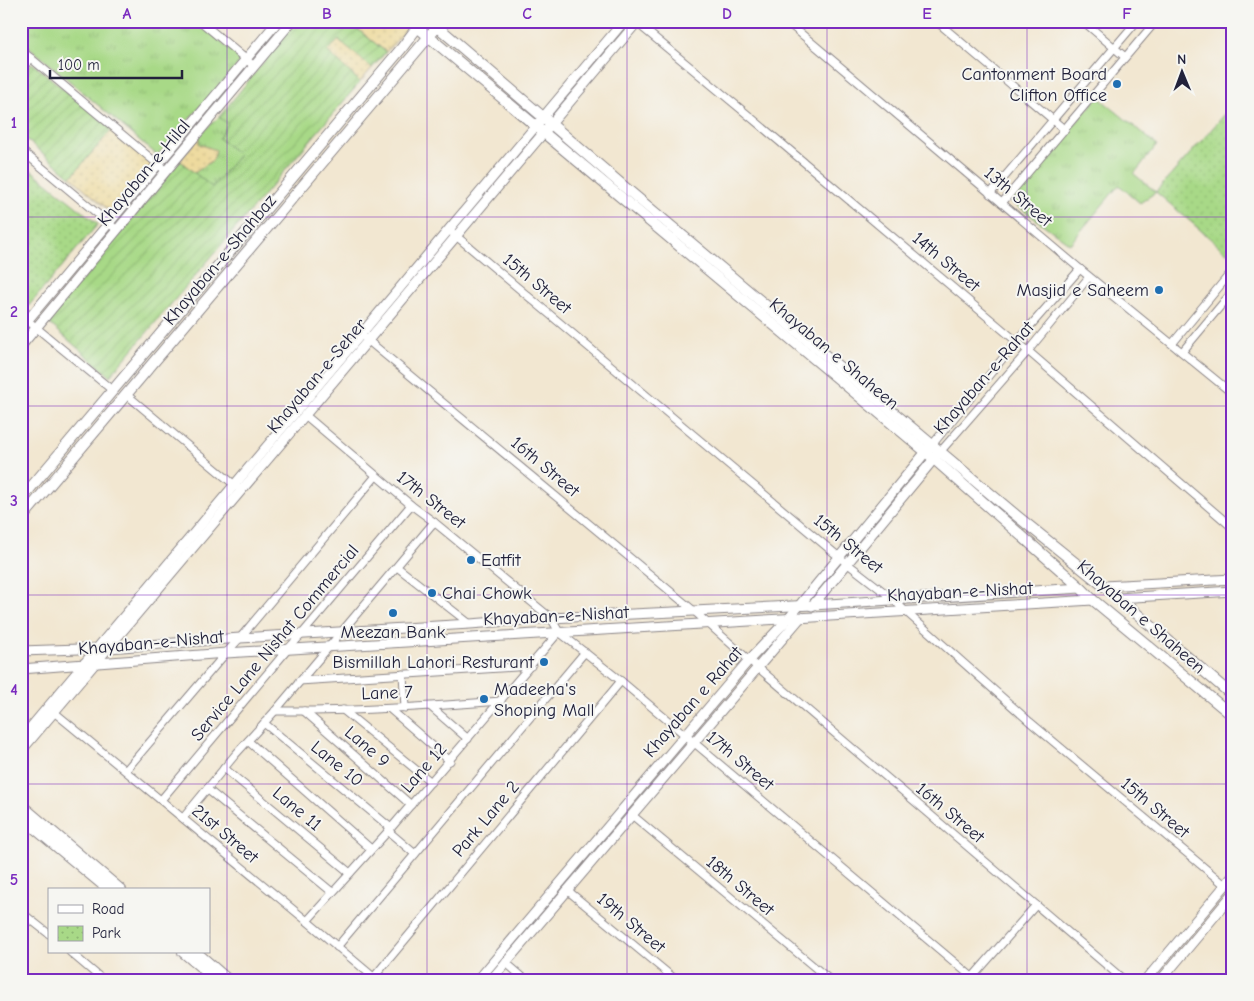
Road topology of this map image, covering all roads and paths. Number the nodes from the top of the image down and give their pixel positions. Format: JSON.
{"nodes":[{"id":1,"x":200,"y":21,"type":"edge"},
{"id":2,"x":278,"y":21,"type":"edge"},
{"id":3,"x":292,"y":21,"type":"edge"},
{"id":4,"x":786,"y":21,"type":"edge"},
{"id":5,"x":936,"y":21,"type":"edge"},
{"id":6,"x":1084,"y":21,"type":"edge"},
{"id":7,"x":1136,"y":21,"type":"edge"},
{"id":8,"x":1156,"y":21,"type":"edge"},
{"id":9,"x":637,"y":22,"type":"edge"},
{"id":10,"x":416,"y":23,"type":"edge"},
{"id":11,"x":437,"y":23,"type":"edge"},
{"id":12,"x":620,"y":23,"type":"edge"},
{"id":13,"x":629,"y":32,"type":"junction"},
{"id":14,"x":429,"y":38,"type":"junction"},
{"id":15,"x":1114,"y":48,"type":"junction"},
{"id":16,"x":21,"y":50,"type":"edge"},
{"id":17,"x":1125,"y":57,"type":"junction"},
{"id":18,"x":31,"y":58,"type":"junction"},
{"id":19,"x":246,"y":59,"type":"junction"},
{"id":20,"x":254,"y":66,"type":"junction"},
{"id":21,"x":21,"y":70,"type":"edge"},
{"id":22,"x":1052,"y":120,"type":"junction"},
{"id":23,"x":547,"y":121,"type":"junction"},
{"id":24,"x":540,"y":130,"type":"junction"},
{"id":25,"x":1065,"y":130,"type":"junction"},
{"id":26,"x":21,"y":150,"type":"edge"},
{"id":27,"x":158,"y":164,"type":"junction"},
{"id":28,"x":166,"y":171,"type":"junction"},
{"id":29,"x":990,"y":194,"type":"junction"},
{"id":30,"x":1002,"y":203,"type":"junction"},
{"id":31,"x":109,"y":223,"type":"junction"},
{"id":32,"x":117,"y":230,"type":"junction"},
{"id":33,"x":452,"y":233,"type":"junction"},
{"id":34,"x":1080,"y":269,"type":"junction"},
{"id":35,"x":1232,"y":270,"type":"edge"},
{"id":36,"x":1089,"y":277,"type":"junction"},
{"id":37,"x":1233,"y":291,"type":"edge"},
{"id":38,"x":28,"y":320,"type":"junction"},
{"id":39,"x":21,"y":328,"type":"edge"},
{"id":40,"x":37,"y":328,"type":"junction"},
{"id":41,"x":364,"y":337,"type":"junction"},
{"id":42,"x":1017,"y":341,"type":"junction"},
{"id":43,"x":1172,"y":344,"type":"junction"},
{"id":44,"x":21,"y":346,"type":"edge"},
{"id":45,"x":1028,"y":351,"type":"junction"},
{"id":46,"x":1182,"y":352,"type":"junction"},
{"id":47,"x":112,"y":390,"type":"junction"},
{"id":48,"x":1233,"y":394,"type":"edge"},
{"id":49,"x":127,"y":395,"type":"junction"},
{"id":50,"x":305,"y":415,"type":"junction"},
{"id":51,"x":933,"y":452,"type":"junction"},
{"id":52,"x":376,"y":476,"type":"junction"},
{"id":53,"x":238,"y":488,"type":"junction"},
{"id":54,"x":21,"y":499,"type":"edge"},
{"id":55,"x":411,"y":505,"type":"junction"},
{"id":56,"x":21,"y":519,"type":"edge"},
{"id":57,"x":434,"y":522,"type":"junction"},
{"id":58,"x":1233,"y":528,"type":"edge"},
{"id":59,"x":839,"y":557,"type":"junction"},
{"id":60,"x":848,"y":564,"type":"junction"},
{"id":61,"x":397,"y":566,"type":"junction"},
{"id":62,"x":1233,"y":578,"type":"edge"},
{"id":63,"x":1104,"y":586,"type":"junction"},
{"id":64,"x":1081,"y":588,"type":"junction"},
{"id":65,"x":1233,"y":592,"type":"edge"},
{"id":66,"x":1118,"y":598,"type":"junction"},
{"id":67,"x":893,"y":599,"type":"junction"},
{"id":68,"x":1093,"y":600,"type":"junction"},
{"id":69,"x":813,"y":605,"type":"junction"},
{"id":70,"x":800,"y":606,"type":"junction"},
{"id":71,"x":694,"y":611,"type":"junction"},
{"id":72,"x":905,"y":611,"type":"junction"},
{"id":73,"x":551,"y":618,"type":"junction"},
{"id":74,"x":789,"y":618,"type":"junction"},
{"id":75,"x":801,"y":618,"type":"junction"},
{"id":76,"x":470,"y":624,"type":"junction"},
{"id":77,"x":709,"y":624,"type":"junction"},
{"id":78,"x":341,"y":632,"type":"junction"},
{"id":79,"x":559,"y":632,"type":"junction"},
{"id":80,"x":302,"y":634,"type":"junction"},
{"id":81,"x":240,"y":638,"type":"junction"},
{"id":82,"x":328,"y":646,"type":"junction"},
{"id":83,"x":99,"y":647,"type":"junction"},
{"id":84,"x":108,"y":648,"type":"junction"},
{"id":85,"x":288,"y":649,"type":"junction"},
{"id":86,"x":21,"y":651,"type":"edge"},
{"id":87,"x":585,"y":652,"type":"junction"},
{"id":88,"x":226,"y":653,"type":"junction"},
{"id":89,"x":749,"y":660,"type":"junction"},
{"id":90,"x":95,"y":663,"type":"junction"},
{"id":91,"x":84,"y":664,"type":"junction"},
{"id":92,"x":531,"y":666,"type":"junction"},
{"id":93,"x":758,"y":667,"type":"junction"},
{"id":94,"x":21,"y":669,"type":"edge"},
{"id":95,"x":403,"y":674,"type":"junction"},
{"id":96,"x":299,"y":681,"type":"junction"},
{"id":97,"x":621,"y":681,"type":"junction"},
{"id":98,"x":1233,"y":696,"type":"edge"},
{"id":99,"x":501,"y":701,"type":"junction"},
{"id":100,"x":431,"y":707,"type":"junction"},
{"id":101,"x":404,"y":708,"type":"junction"},
{"id":102,"x":390,"y":709,"type":"junction"},
{"id":103,"x":275,"y":710,"type":"junction"},
{"id":104,"x":343,"y":710,"type":"junction"},
{"id":105,"x":304,"y":711,"type":"junction"},
{"id":106,"x":54,"y":712,"type":"junction"},
{"id":107,"x":1233,"y":716,"type":"edge"},
{"id":108,"x":264,"y":723,"type":"junction"},
{"id":109,"x":686,"y":735,"type":"junction"},
{"id":110,"x":21,"y":739,"type":"edge"},
{"id":111,"x":468,"y":739,"type":"junction"},
{"id":112,"x":248,"y":741,"type":"junction"},
{"id":113,"x":694,"y":742,"type":"junction"},
{"id":114,"x":21,"y":751,"type":"edge"},
{"id":115,"x":450,"y":761,"type":"junction"},
{"id":116,"x":224,"y":768,"type":"junction"},
{"id":117,"x":126,"y":770,"type":"junction"},
{"id":118,"x":430,"y":782,"type":"junction"},
{"id":119,"x":207,"y":789,"type":"junction"},
{"id":120,"x":162,"y":800,"type":"junction"},
{"id":121,"x":21,"y":806,"type":"edge"},
{"id":122,"x":411,"y":806,"type":"junction"},
{"id":123,"x":632,"y":815,"type":"junction"},
{"id":124,"x":21,"y":816,"type":"edge"},
{"id":125,"x":183,"y":818,"type":"junction"},
{"id":126,"x":390,"y":830,"type":"junction"},
{"id":127,"x":371,"y":849,"type":"junction"},
{"id":128,"x":415,"y":854,"type":"junction"},
{"id":129,"x":350,"y":872,"type":"junction"},
{"id":130,"x":1233,"y":876,"type":"edge"},
{"id":131,"x":1225,"y":885,"type":"junction"},
{"id":132,"x":107,"y":888,"type":"edge"},
{"id":133,"x":120,"y":888,"type":"edge"},
{"id":134,"x":567,"y":890,"type":"junction"},
{"id":135,"x":332,"y":892,"type":"junction"},
{"id":136,"x":1233,"y":894,"type":"edge"},
{"id":137,"x":1036,"y":905,"type":"junction"},
{"id":138,"x":21,"y":912,"type":"edge"},
{"id":139,"x":307,"y":921,"type":"junction"},
{"id":140,"x":48,"y":933,"type":"edge"},
{"id":141,"x":1179,"y":941,"type":"junction"},
{"id":142,"x":337,"y":947,"type":"junction"},
{"id":143,"x":1188,"y":948,"type":"junction"},
{"id":144,"x":72,"y":954,"type":"edge"},
{"id":145,"x":185,"y":954,"type":"edge"},
{"id":146,"x":198,"y":954,"type":"edge"},
{"id":147,"x":505,"y":962,"type":"junction"},
{"id":148,"x":971,"y":978,"type":"edge"},
{"id":149,"x":375,"y":979,"type":"edge"},
{"id":150,"x":103,"y":980,"type":"edge"},
{"id":151,"x":216,"y":980,"type":"edge"},
{"id":152,"x":228,"y":980,"type":"edge"},
{"id":153,"x":478,"y":980,"type":"edge"},
{"id":154,"x":491,"y":980,"type":"edge"},
{"id":155,"x":526,"y":980,"type":"edge"},
{"id":156,"x":676,"y":980,"type":"edge"},
{"id":157,"x":830,"y":980,"type":"edge"},
{"id":158,"x":1124,"y":980,"type":"edge"},
{"id":159,"x":1146,"y":980,"type":"edge"},
{"id":160,"x":1161,"y":980,"type":"edge"}],
"edges":[{"from":1,"to":19,"type":"street"},
{"from":2,"to":19,"type":"street"},
{"from":3,"to":20,"type":"street","name":"Khayaban-e-Hilal"},
{"from":4,"to":29,"type":"street","name":"13th Street"},
{"from":5,"to":22,"type":"street"},
{"from":6,"to":15,"type":"street"},
{"from":7,"to":15,"type":"street"},
{"from":8,"to":17,"type":"street"},
{"from":9,"to":13,"type":"street","name":"Khayaban-e-Seher"},
{"from":9,"to":42,"type":"street","name":"14th Street"},
{"from":10,"to":14,"type":"main road","name":"Khayaban e Shaheen"},
{"from":10,"to":47,"type":"main road","name":"Khayaban-e-Shahbaz"},
{"from":11,"to":14,"type":"main road","name":"Khayaban-e-Shahbaz"},
{"from":11,"to":23,"type":"main road","name":"Khayaban e Shaheen"},
{"from":12,"to":13,"type":"street"},
{"from":12,"to":23,"type":"street","name":"Khayaban-e-Seher"},
{"from":13,"to":23,"type":"street","name":"Khayaban-e-Seher"},
{"from":14,"to":24,"type":"main road","name":"Khayaban e Shaheen"},
{"from":14,"to":49,"type":"main road","name":"Khayaban-e-Shahbaz"},
{"from":15,"to":17,"type":"street"},
{"from":15,"to":22,"type":"street"},
{"from":16,"to":18,"type":"street"},
{"from":17,"to":25,"type":"street"},
{"from":18,"to":21,"type":"street"},
{"from":18,"to":27,"type":"street"},
{"from":19,"to":20,"type":"street"},
{"from":19,"to":27,"type":"street"},
{"from":20,"to":28,"type":"street","name":"Khayaban-e-Hilal"},
{"from":22,"to":25,"type":"street"},
{"from":22,"to":29,"type":"street"},
{"from":23,"to":24,"type":"street","name":"Khayaban-e-Seher"},
{"from":23,"to":51,"type":"main road","name":"Khayaban e Shaheen"},
{"from":24,"to":33,"type":"street","name":"Khayaban-e-Seher"},
{"from":24,"to":51,"type":"main road","name":"Khayaban e Shaheen"},
{"from":25,"to":30,"type":"street"},
{"from":26,"to":31,"type":"street"},
{"from":27,"to":28,"type":"street"},
{"from":27,"to":31,"type":"street"},
{"from":28,"to":32,"type":"street","name":"Khayaban-e-Hilal"},
{"from":29,"to":30,"type":"street","name":"13th Street"},
{"from":30,"to":34,"type":"street","name":"13th Street"},
{"from":31,"to":32,"type":"street"},
{"from":31,"to":38,"type":"street"},
{"from":32,"to":40,"type":"street","name":"Khayaban-e-Hilal"},
{"from":33,"to":41,"type":"street","name":"Khayaban-e-Seher"},
{"from":33,"to":59,"type":"street","name":"15th Street"},
{"from":34,"to":36,"type":"street","name":"13th Street"},
{"from":34,"to":42,"type":"street","name":"Khayaban-e-Rahat"},
{"from":35,"to":43,"type":"street"},
{"from":36,"to":43,"type":"street","name":"13th Street"},
{"from":36,"to":45,"type":"street","name":"Khayaban-e-Rahat"},
{"from":37,"to":46,"type":"street"},
{"from":38,"to":39,"type":"street"},
{"from":38,"to":40,"type":"street"},
{"from":40,"to":44,"type":"street","name":"Khayaban-e-Hilal"},
{"from":40,"to":47,"type":"street"},
{"from":41,"to":50,"type":"street","name":"Khayaban-e-Seher"},
{"from":41,"to":53,"type":"street","name":"Khayaban-e-Seher"},
{"from":41,"to":71,"type":"street","name":"16th Street"},
{"from":42,"to":45,"type":"street","name":"14th Street"},
{"from":42,"to":51,"type":"street","name":"Khayaban-e-Rahat"},
{"from":43,"to":46,"type":"street","name":"13th Street"},
{"from":45,"to":51,"type":"street","name":"Khayaban-e-Rahat"},
{"from":45,"to":58,"type":"street","name":"14th Street"},
{"from":46,"to":48,"type":"street","name":"13th Street"},
{"from":47,"to":54,"type":"main road","name":"Khayaban-e-Shahbaz"},
{"from":49,"to":53,"type":"street"},
{"from":49,"to":56,"type":"main road","name":"Khayaban-e-Shahbaz"},
{"from":50,"to":52,"type":"street","name":"17th Street"},
{"from":50,"to":53,"type":"street","name":"Khayaban-e-Seher"},
{"from":51,"to":59,"type":"street","name":"Khayaban e Rahat"},
{"from":51,"to":60,"type":"street","name":"Khayaban e Rahat"},
{"from":51,"to":63,"type":"main road","name":"Khayaban e Shaheen"},
{"from":51,"to":64,"type":"main road","name":"Khayaban e Shaheen"},
{"from":52,"to":55,"type":"street","name":"17th Street"},
{"from":52,"to":81,"type":"street"},
{"from":53,"to":83,"type":"street","name":"Khayaban-e-Seher"},
{"from":53,"to":84,"type":"street","name":"Khayaban-e-Seher"},
{"from":55,"to":57,"type":"street","name":"17th Street"},
{"from":55,"to":80,"type":"street","name":"Service Lane Nishat Commercial"},
{"from":57,"to":61,"type":"street"},
{"from":57,"to":73,"type":"street","name":"17th Street"},
{"from":59,"to":60,"type":"street","name":"15th Street"},
{"from":59,"to":70,"type":"street","name":"Khayaban e Rahat"},
{"from":60,"to":67,"type":"street","name":"15th Street"},
{"from":60,"to":69,"type":"street","name":"Khayaban e Rahat"},
{"from":61,"to":76,"type":"street"},
{"from":61,"to":78,"type":"street"},
{"from":62,"to":63,"type":"street"},
{"from":63,"to":66,"type":"main road","name":"Khayaban e Shaheen"},
{"from":64,"to":67,"type":"street","name":"Khayaban-e-Nishat"},
{"from":64,"to":68,"type":"main road","name":"Khayaban e Shaheen"},
{"from":65,"to":66,"type":"street"},
{"from":66,"to":98,"type":"main road","name":"Khayaban e Shaheen"},
{"from":67,"to":69,"type":"street","name":"Khayaban-e-Nishat"},
{"from":67,"to":72,"type":"street","name":"15th Street"},
{"from":68,"to":72,"type":"street","name":"Khayaban-e-Nishat"},
{"from":68,"to":107,"type":"main road","name":"Khayaban e Shaheen"},
{"from":69,"to":70,"type":"street","name":"Khayaban-e-Nishat"},
{"from":69,"to":75,"type":"street","name":"Khayaban e Rahat"},
{"from":70,"to":71,"type":"street","name":"Khayaban-e-Nishat"},
{"from":70,"to":74,"type":"street","name":"Khayaban e Rahat"},
{"from":71,"to":73,"type":"street","name":"Khayaban-e-Nishat"},
{"from":71,"to":77,"type":"street","name":"16th Street"},
{"from":72,"to":75,"type":"street","name":"Khayaban-e-Nishat"},
{"from":72,"to":131,"type":"street","name":"15th Street"},
{"from":73,"to":76,"type":"street","name":"Khayaban-e-Nishat"},
{"from":73,"to":79,"type":"street","name":"17th Street"},
{"from":74,"to":75,"type":"street","name":"Khayaban-e-Nishat"},
{"from":74,"to":77,"type":"street","name":"Khayaban-e-Nishat"},
{"from":74,"to":89,"type":"street","name":"Khayaban e Rahat"},
{"from":75,"to":93,"type":"street","name":"Khayaban e Rahat"},
{"from":76,"to":78,"type":"street","name":"Khayaban-e-Nishat"},
{"from":77,"to":79,"type":"street","name":"Khayaban-e-Nishat"},
{"from":77,"to":89,"type":"street","name":"16th Street"},
{"from":78,"to":80,"type":"street","name":"Khayaban-e-Nishat"},
{"from":78,"to":82,"type":"street"},
{"from":79,"to":82,"type":"street","name":"Khayaban-e-Nishat"},
{"from":79,"to":87,"type":"street","name":"17th Street"},
{"from":79,"to":92,"type":"street","name":"Lane 12"},
{"from":80,"to":81,"type":"street","name":"Khayaban-e-Nishat"},
{"from":80,"to":85,"type":"street","name":"Service Lane Nishat Commercial"},
{"from":81,"to":84,"type":"street","name":"Khayaban-e-Nishat"},
{"from":81,"to":88,"type":"street"},
{"from":82,"to":85,"type":"street","name":"Khayaban-e-Nishat"},
{"from":82,"to":96,"type":"street"},
{"from":83,"to":84,"type":"street","name":"Khayaban-e-Nishat"},
{"from":83,"to":86,"type":"street","name":"Khayaban-e-Nishat"},
{"from":83,"to":91,"type":"street","name":"Khayaban-e-Seher"},
{"from":84,"to":90,"type":"street","name":"Khayaban-e-Seher"},
{"from":85,"to":88,"type":"street","name":"Khayaban-e-Nishat"},
{"from":85,"to":120,"type":"street","name":"Service Lane Nishat Commercial"},
{"from":87,"to":97,"type":"street","name":"17th Street"},
{"from":87,"to":128,"type":"street"},
{"from":88,"to":90,"type":"street","name":"Khayaban-e-Nishat"},
{"from":88,"to":117,"type":"street"},
{"from":89,"to":93,"type":"street","name":"16th Street"},
{"from":89,"to":109,"type":"street","name":"Khayaban e Rahat"},
{"from":90,"to":91,"type":"street","name":"Khayaban-e-Nishat"},
{"from":90,"to":106,"type":"street","name":"Khayaban-e-Seher"},
{"from":91,"to":94,"type":"street","name":"Khayaban-e-Nishat"},
{"from":91,"to":110,"type":"street","name":"Khayaban-e-Seher"},
{"from":92,"to":95,"type":"street"},
{"from":92,"to":99,"type":"street","name":"Lane 12"},
{"from":93,"to":113,"type":"street","name":"Khayaban e Rahat"},
{"from":93,"to":137,"type":"street","name":"16th Street"},
{"from":95,"to":96,"type":"street"},
{"from":95,"to":101,"type":"street"},
{"from":96,"to":103,"type":"street"},
{"from":97,"to":109,"type":"street","name":"17th Street"},
{"from":97,"to":149,"type":"street","name":"Park Lane 2"},
{"from":99,"to":100,"type":"street","name":"Lane 7"},
{"from":99,"to":111,"type":"street","name":"Lane 12"},
{"from":100,"to":101,"type":"street","name":"Lane 7"},
{"from":100,"to":111,"type":"street"},
{"from":101,"to":102,"type":"street","name":"Lane 7"},
{"from":102,"to":104,"type":"street","name":"Lane 7"},
{"from":102,"to":115,"type":"street"},
{"from":103,"to":105,"type":"street","name":"Lane 7"},
{"from":103,"to":108,"type":"street"},
{"from":104,"to":105,"type":"street","name":"Lane 7"},
{"from":104,"to":118,"type":"street"},
{"from":105,"to":122,"type":"street","name":"Lane 9"},
{"from":106,"to":114,"type":"street","name":"Khayaban-e-Seher"},
{"from":106,"to":117,"type":"street","name":"21st Street"},
{"from":108,"to":112,"type":"street"},
{"from":108,"to":126,"type":"street","name":"Lane 10"},
{"from":109,"to":113,"type":"street","name":"17th Street"},
{"from":109,"to":153,"type":"street","name":"Khayaban e Rahat"},
{"from":111,"to":115,"type":"street","name":"Lane 12"},
{"from":112,"to":116,"type":"street"},
{"from":112,"to":127,"type":"street"},
{"from":113,"to":123,"type":"street","name":"Khayaban e Rahat"},
{"from":113,"to":148,"type":"street","name":"17th Street"},
{"from":115,"to":118,"type":"street","name":"Lane 12"},
{"from":116,"to":119,"type":"street"},
{"from":116,"to":129,"type":"street","name":"Lane 11"},
{"from":117,"to":120,"type":"street","name":"21st Street"},
{"from":118,"to":122,"type":"street","name":"Lane 12"},
{"from":119,"to":125,"type":"street"},
{"from":119,"to":135,"type":"street"},
{"from":120,"to":125,"type":"street","name":"21st Street"},
{"from":121,"to":133,"type":"main road"},
{"from":122,"to":126,"type":"street","name":"Lane 12"},
{"from":123,"to":134,"type":"street","name":"Khayaban e Rahat"},
{"from":123,"to":157,"type":"street","name":"18th Street"},
{"from":124,"to":132,"type":"main road"},
{"from":125,"to":139,"type":"street","name":"21st Street"},
{"from":126,"to":127,"type":"street","name":"Lane 12"},
{"from":126,"to":128,"type":"street","name":"Lane 10"},
{"from":127,"to":129,"type":"street","name":"Lane 12"},
{"from":128,"to":142,"type":"street"},
{"from":129,"to":135,"type":"street","name":"Lane 12"},
{"from":130,"to":131,"type":"street"},
{"from":131,"to":141,"type":"street"},
{"from":134,"to":147,"type":"street","name":"Khayaban e Rahat"},
{"from":134,"to":156,"type":"street","name":"19th Street"},
{"from":135,"to":139,"type":"street","name":"Lane 12"},
{"from":136,"to":143,"type":"street"},
{"from":137,"to":148,"type":"street"},
{"from":137,"to":158,"type":"street","name":"16th Street"},
{"from":138,"to":140,"type":"street"},
{"from":139,"to":142,"type":"street","name":"21st Street"},
{"from":141,"to":143,"type":"street"},
{"from":141,"to":159,"type":"street"},
{"from":142,"to":149,"type":"street","name":"21st Street"},
{"from":143,"to":160,"type":"street"},
{"from":144,"to":150,"type":"street"},
{"from":145,"to":151,"type":"main road"},
{"from":146,"to":152,"type":"main road"},
{"from":147,"to":154,"type":"street","name":"Khayaban e Rahat"},
{"from":147,"to":155,"type":"street"}]}
